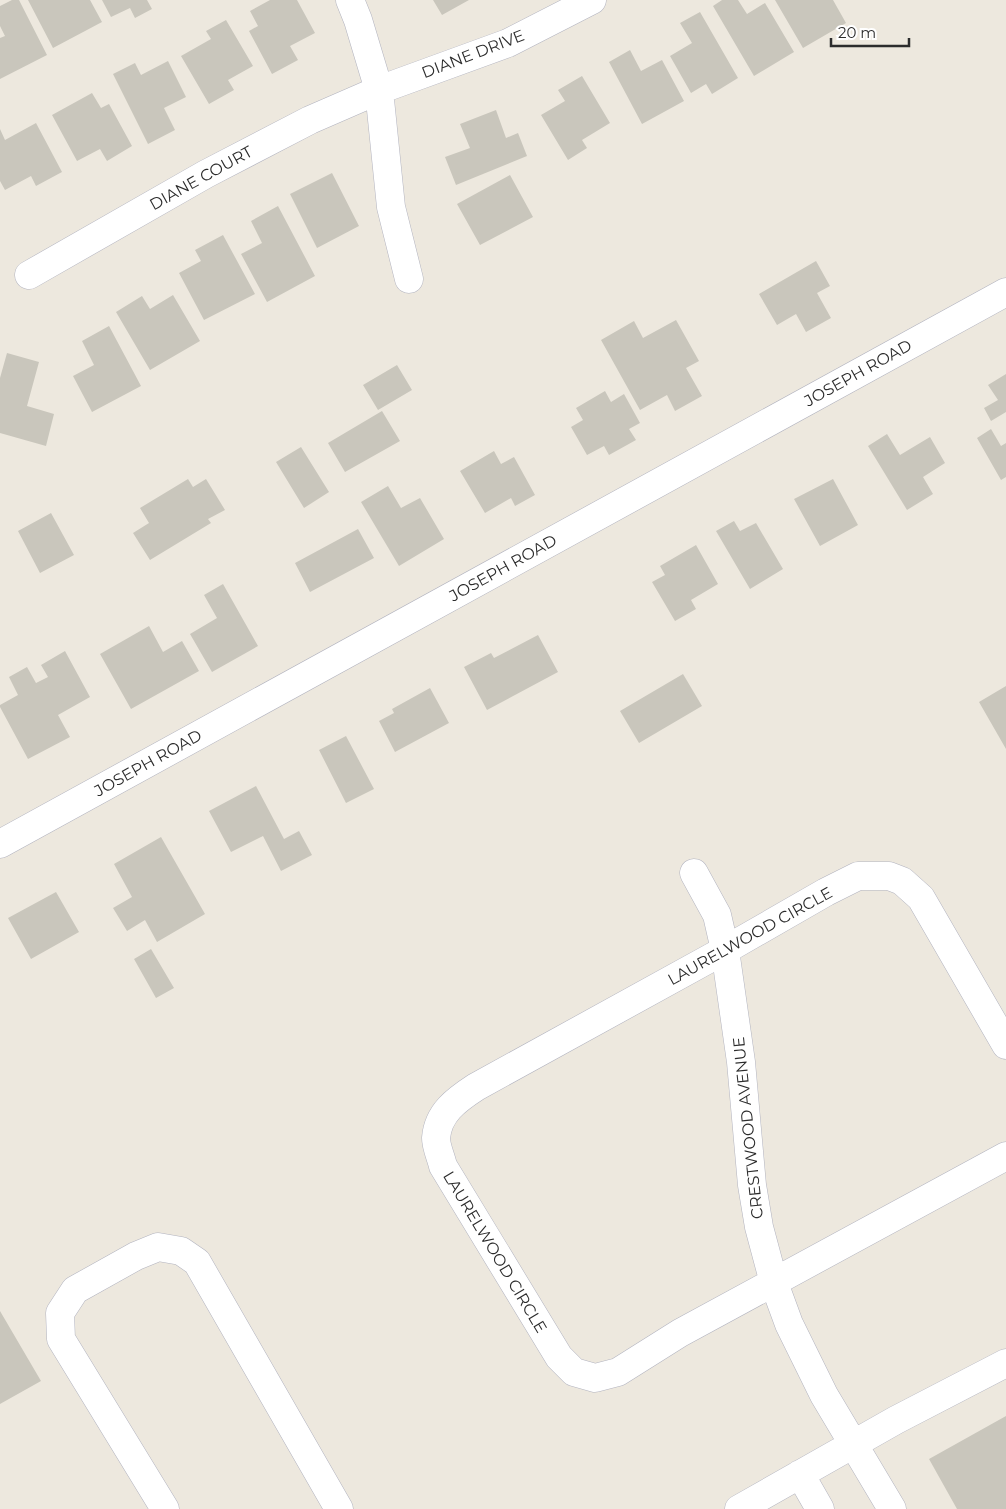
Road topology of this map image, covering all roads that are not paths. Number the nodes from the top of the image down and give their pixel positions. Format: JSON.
{"nodes":[{"id":1,"x":350,"y":0,"type":"edge"},
{"id":2,"x":592,"y":0,"type":"edge"},
{"id":3,"x":379,"y":90,"type":"junction"},
{"id":4,"x":29,"y":275,"type":"dead end"},
{"id":5,"x":409,"y":279,"type":"dead end"},
{"id":6,"x":1006,"y":292,"type":"edge"},
{"id":7,"x":0,"y":844,"type":"edge"},
{"id":8,"x":694,"y":873,"type":"dead end"},
{"id":9,"x":726,"y":950,"type":"junction"},
{"id":10,"x":1006,"y":1045,"type":"edge"},
{"id":11,"x":1006,"y":1156,"type":"edge"},
{"id":12,"x":774,"y":1282,"type":"junction"},
{"id":13,"x":1006,"y":1363,"type":"edge"},
{"id":14,"x":854,"y":1444,"type":"junction"},
{"id":15,"x":800,"y":1474,"type":"junction"},
{"id":16,"x":165,"y":1509,"type":"edge"},
{"id":17,"x":339,"y":1509,"type":"edge"},
{"id":18,"x":739,"y":1509,"type":"edge"},
{"id":19,"x":820,"y":1509,"type":"edge"},
{"id":20,"x":892,"y":1509,"type":"edge"}],
"edges":[{"from":1,"to":3,"type":"street"},
{"from":2,"to":3,"type":"street","name":"DIANE DRIVE"},
{"from":3,"to":4,"type":"street","name":"DIANE COURT"},
{"from":3,"to":5,"type":"street"},
{"from":6,"to":7,"type":"street","name":"JOSEPH ROAD"},
{"from":8,"to":9,"type":"street","name":"CRESTWOOD AVENUE"},
{"from":9,"to":10,"type":"street","name":"LAURELWOOD CIRCLE"},
{"from":9,"to":12,"type":"street","name":"CRESTWOOD AVENUE"},
{"from":9,"to":12,"type":"street","name":"LAURELWOOD CIRCLE"},
{"from":11,"to":12,"type":"street","name":"LAURELWOOD CIRCLE"},
{"from":12,"to":14,"type":"street","name":"CRESTWOOD AVENUE"},
{"from":13,"to":14,"type":"street"},
{"from":14,"to":15,"type":"street"},
{"from":14,"to":20,"type":"street","name":"CRESTWOOD AVENUE"},
{"from":15,"to":18,"type":"street"},
{"from":15,"to":19,"type":"street"},
{"from":16,"to":17,"type":"street"}]}
